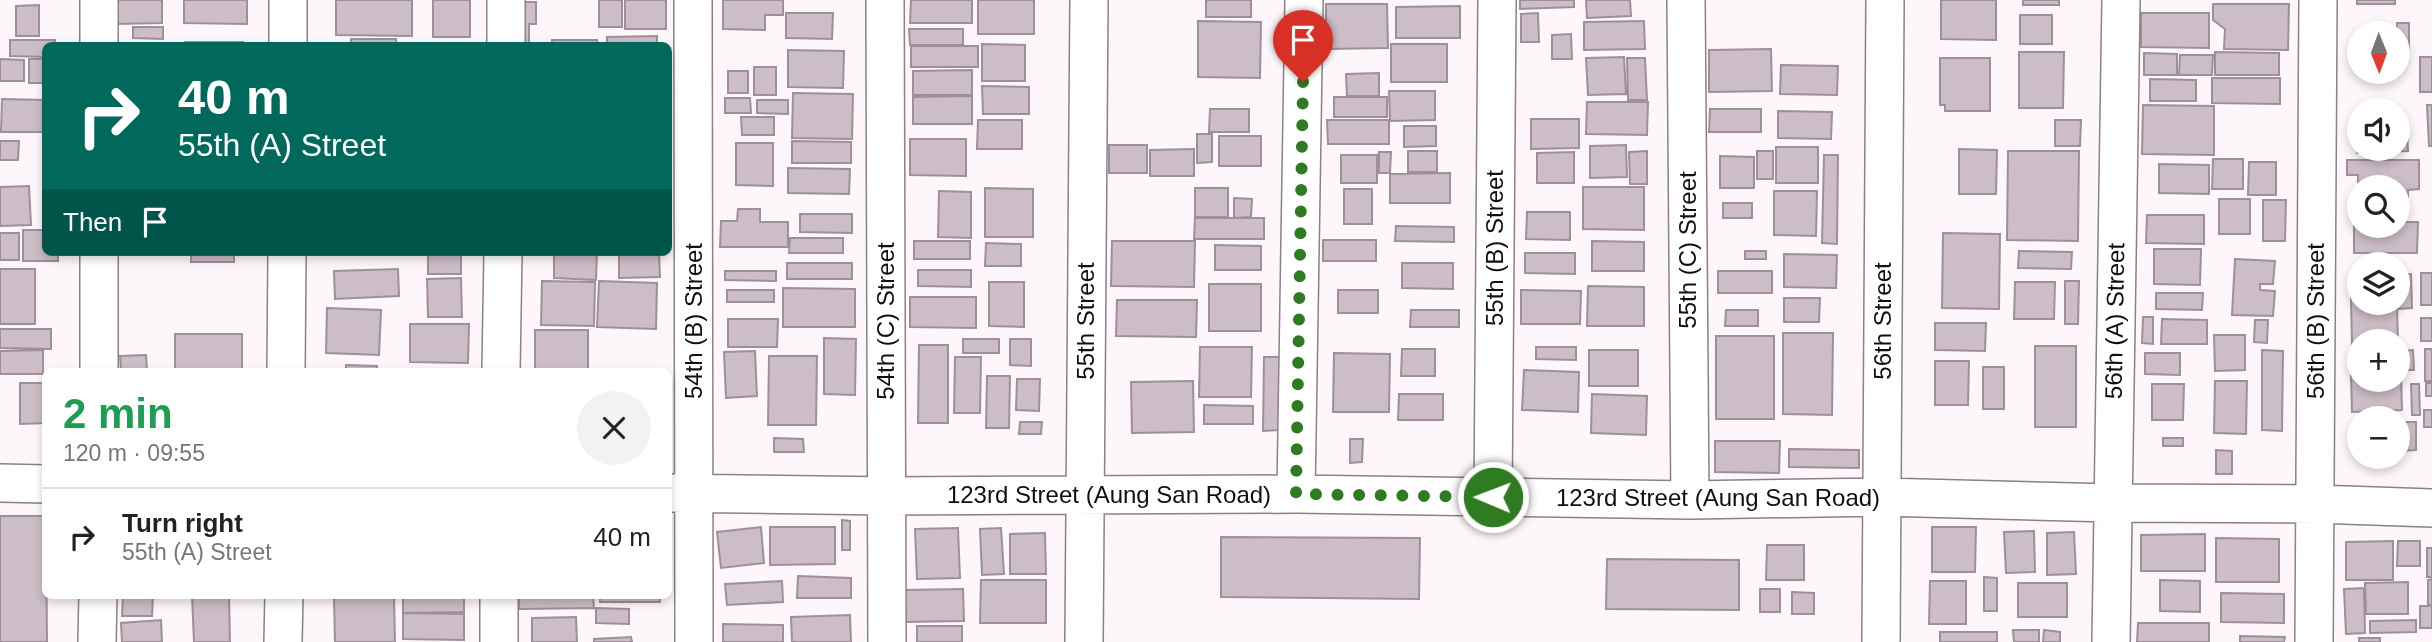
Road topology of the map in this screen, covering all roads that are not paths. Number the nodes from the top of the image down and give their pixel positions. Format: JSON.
{"nodes":[{"id":1,"x":99,"y":0,"type":"edge"},
{"id":2,"x":288,"y":0,"type":"edge"},
{"id":3,"x":506,"y":0,"type":"edge"},
{"id":4,"x":693,"y":0,"type":"edge"},
{"id":5,"x":885,"y":0,"type":"edge"},
{"id":6,"x":1089,"y":0,"type":"edge"},
{"id":7,"x":1304,"y":0,"type":"edge"},
{"id":8,"x":1497,"y":0,"type":"edge"},
{"id":9,"x":1686,"y":0,"type":"edge"},
{"id":10,"x":1885,"y":0,"type":"edge"},
{"id":11,"x":2121,"y":0,"type":"edge"},
{"id":12,"x":2318,"y":0,"type":"edge"},
{"id":13,"x":99,"y":42,"type":"edge"},
{"id":14,"x":288,"y":42,"type":"edge"},
{"id":15,"x":506,"y":42,"type":"edge"},
{"id":16,"x":99,"y":256,"type":"edge"},
{"id":17,"x":287,"y":256,"type":"edge"},
{"id":18,"x":502,"y":256,"type":"edge"},
{"id":19,"x":99,"y":368,"type":"edge"},
{"id":20,"x":286,"y":368,"type":"edge"},
{"id":21,"x":501,"y":368,"type":"edge"},
{"id":22,"x":0,"y":483,"type":"edge"},
{"id":23,"x":42,"y":484,"type":"edge"},
{"id":24,"x":682,"y":494,"type":"edge"},
{"id":25,"x":1296,"y":494,"type":"junction"},
{"id":26,"x":887,"y":496,"type":"junction"},
{"id":27,"x":1085,"y":496,"type":"junction"},
{"id":28,"x":1493,"y":497,"type":"junction"},
{"id":29,"x":1882,"y":498,"type":"junction"},
{"id":30,"x":1690,"y":500,"type":"junction"},
{"id":31,"x":2112,"y":503,"type":"junction"},
{"id":32,"x":2316,"y":504,"type":"junction"},
{"id":33,"x":2432,"y":508,"type":"edge"},
{"id":34,"x":98,"y":599,"type":"edge"},
{"id":35,"x":284,"y":599,"type":"edge"},
{"id":36,"x":499,"y":599,"type":"edge"},
{"id":37,"x":97,"y":642,"type":"edge"},
{"id":38,"x":283,"y":642,"type":"edge"},
{"id":39,"x":499,"y":642,"type":"edge"},
{"id":40,"x":694,"y":642,"type":"edge"},
{"id":41,"x":887,"y":642,"type":"edge"},
{"id":42,"x":1084,"y":642,"type":"edge"},
{"id":43,"x":1881,"y":642,"type":"edge"},
{"id":44,"x":2111,"y":642,"type":"edge"},
{"id":45,"x":2314,"y":642,"type":"edge"}],
"edges":[{"from":1,"to":13,"type":"street"},
{"from":2,"to":14,"type":"street"},
{"from":3,"to":15,"type":"street"},
{"from":4,"to":24,"type":"street","name":"54th (B) Street"},
{"from":5,"to":26,"type":"street","name":"54th (C) Street"},
{"from":6,"to":27,"type":"street","name":"55th Street"},
{"from":7,"to":25,"type":"street"},
{"from":8,"to":28,"type":"street","name":"55th (B) Street"},
{"from":9,"to":30,"type":"street","name":"55th (C) Street"},
{"from":10,"to":29,"type":"street","name":"56th Street"},
{"from":11,"to":31,"type":"street","name":"56th (A) Street"},
{"from":12,"to":32,"type":"street","name":"56th (B) Street"},
{"from":16,"to":19,"type":"street"},
{"from":17,"to":20,"type":"street"},
{"from":18,"to":21,"type":"street"},
{"from":22,"to":23,"type":"street"},
{"from":24,"to":26,"type":"street","name":"123rd Street (Aung San Road)"},
{"from":24,"to":40,"type":"street","name":"54th (B) Street"},
{"from":25,"to":27,"type":"street","name":"123rd Street (Aung San Road)"},
{"from":25,"to":28,"type":"street","name":"123rd Street (Aung San Road)"},
{"from":26,"to":27,"type":"street","name":"123rd Street (Aung San Road)"},
{"from":26,"to":41,"type":"street","name":"54th (C) Street"},
{"from":27,"to":42,"type":"street","name":"55th Street"},
{"from":28,"to":30,"type":"street","name":"123rd Street (Aung San Road)"},
{"from":29,"to":30,"type":"street","name":"123rd Street (Aung San Road)"},
{"from":29,"to":31,"type":"street","name":"123rd Street (Aung San Road)"},
{"from":29,"to":43,"type":"street","name":"56th Street"},
{"from":31,"to":32,"type":"street","name":"123rd Street (Aung San Road)"},
{"from":31,"to":44,"type":"street","name":"56th (A) Street"},
{"from":32,"to":33,"type":"street","name":"123rd Street (Aung San Road)"},
{"from":32,"to":45,"type":"street","name":"56th (B) Street"},
{"from":34,"to":37,"type":"street"},
{"from":35,"to":38,"type":"street"},
{"from":36,"to":39,"type":"street"}]}
